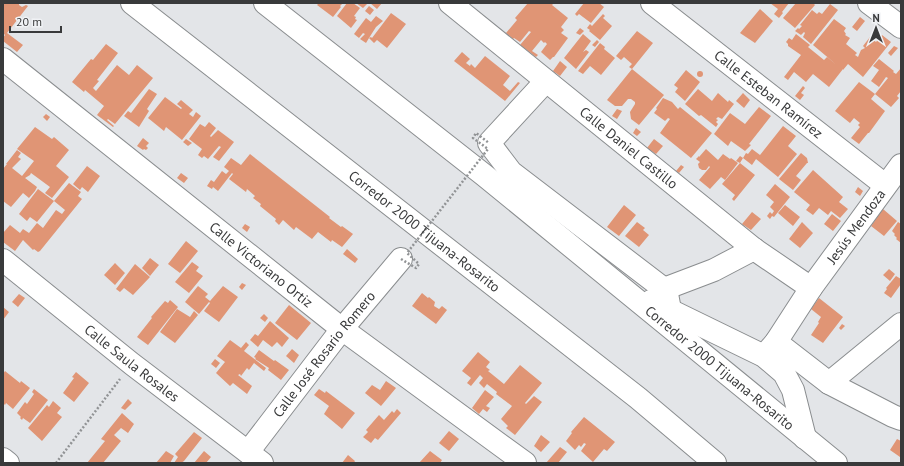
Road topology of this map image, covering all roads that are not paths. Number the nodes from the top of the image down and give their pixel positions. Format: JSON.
{"nodes":[{"id":1,"x":132,"y":3,"type":"edge"},
{"id":2,"x":266,"y":3,"type":"edge"},
{"id":3,"x":450,"y":3,"type":"edge"},
{"id":4,"x":652,"y":3,"type":"edge"},
{"id":5,"x":869,"y":3,"type":"edge"},
{"id":6,"x":901,"y":26,"type":"edge"},
{"id":7,"x":3,"y":59,"type":"edge"},
{"id":8,"x":546,"y":81,"type":"junction"},
{"id":9,"x":901,"y":165,"type":"edge"},
{"id":10,"x":885,"y":186,"type":"junction"},
{"id":11,"x":754,"y":249,"type":"junction"},
{"id":12,"x":400,"y":258,"type":"road end"},
{"id":13,"x":3,"y":260,"type":"edge"},
{"id":14,"x":616,"y":283,"type":"junction"},
{"id":15,"x":811,"y":288,"type":"junction"},
{"id":16,"x":667,"y":300,"type":"junction"},
{"id":17,"x":901,"y":324,"type":"edge"},
{"id":18,"x":342,"y":329,"type":"junction"},
{"id":19,"x":770,"y":349,"type":"junction"},
{"id":20,"x":829,"y":382,"type":"junction"},
{"id":21,"x":901,"y":419,"type":"edge"},
{"id":22,"x":805,"y":438,"type":"junction"},
{"id":23,"x":255,"y":457,"type":"edge"},
{"id":24,"x":3,"y":459,"type":"edge"},
{"id":25,"x":8,"y":463,"type":"edge"},
{"id":26,"x":524,"y":463,"type":"edge"},
{"id":27,"x":715,"y":463,"type":"edge"},
{"id":28,"x":836,"y":463,"type":"edge"}],
"edges":[{"from":1,"to":27,"type":"main road","name":"Corredor 2000 Tijuana-Rosarito"},
{"from":2,"to":14,"type":"main road","name":"Corredor 2000 Tijuana-Rosarito"},
{"from":3,"to":8,"type":"main road","name":"Calle Daniel Castillo"},
{"from":4,"to":10,"type":"main road","name":"Calle Esteban Ramírez"},
{"from":5,"to":6,"type":"main road"},
{"from":7,"to":18,"type":"main road","name":"Calle Victoriano Ortiz"},
{"from":8,"to":11,"type":"main road","name":"Calle Daniel Castillo"},
{"from":8,"to":16,"type":"main road"},
{"from":9,"to":10,"type":"main road","name":"Jesús Mendoza"},
{"from":10,"to":15,"type":"main road","name":"Jesús Mendoza"},
{"from":11,"to":15,"type":"main road","name":"Calle Daniel Castillo"},
{"from":11,"to":16,"type":"main road"},
{"from":12,"to":18,"type":"main road","name":"Calle José Rosario Romero"},
{"from":13,"to":23,"type":"main road","name":"Calle Saula Rosales"},
{"from":14,"to":16,"type":"main road"},
{"from":14,"to":22,"type":"main road","name":"Corredor 2000 Tijuana-Rosarito"},
{"from":15,"to":19,"type":"main road","name":"Jesús Mendoza"},
{"from":16,"to":19,"type":"main road"},
{"from":17,"to":20,"type":"main road"},
{"from":18,"to":23,"type":"main road","name":"Calle José Rosario Romero"},
{"from":18,"to":26,"type":"main road","name":"Calle Victoriano Ortiz"},
{"from":19,"to":20,"type":"main road"},
{"from":19,"to":22,"type":"main road"},
{"from":20,"to":21,"type":"main road"},
{"from":22,"to":28,"type":"main road","name":"Corredor 2000 Tijuana-Rosarito"},
{"from":24,"to":25,"type":"main road"}]}
